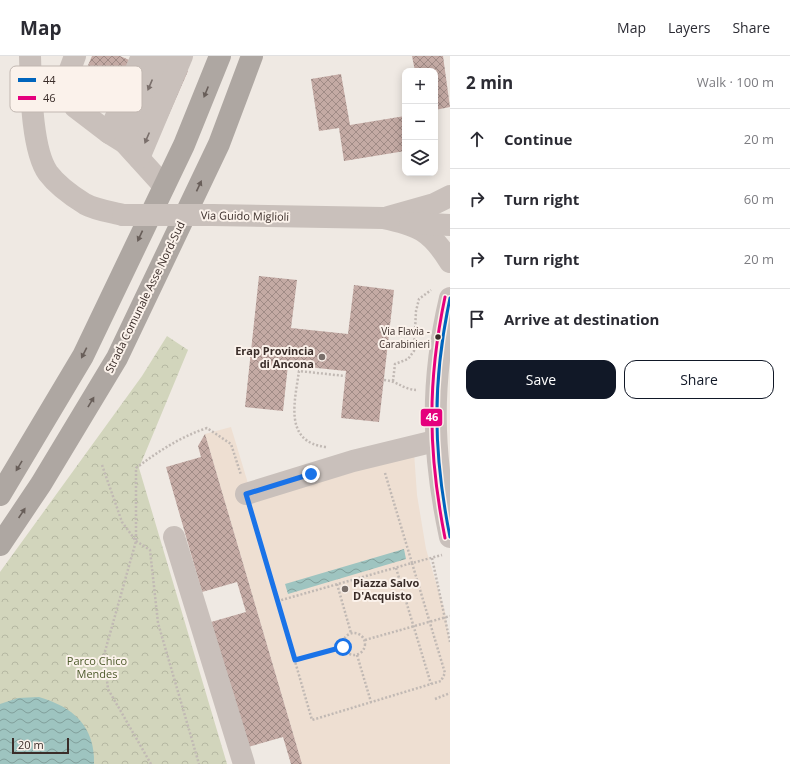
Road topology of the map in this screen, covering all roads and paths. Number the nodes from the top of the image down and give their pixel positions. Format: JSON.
{"nodes":[{"id":1,"x":30,"y":56,"type":"edge"},
{"id":2,"x":75,"y":56,"type":"edge"},
{"id":3,"x":142,"y":56,"type":"edge"},
{"id":4,"x":162,"y":56,"type":"edge"},
{"id":5,"x":182,"y":56,"type":"edge"},
{"id":6,"x":220,"y":56,"type":"edge"},
{"id":7,"x":252,"y":56,"type":"edge"},
{"id":8,"x":30,"y":66,"type":"edge"},
{"id":9,"x":72,"y":66,"type":"edge"},
{"id":10,"x":140,"y":66,"type":"edge"},
{"id":11,"x":142,"y":103,"type":"edge"},
{"id":12,"x":32,"y":112,"type":"edge"},
{"id":13,"x":81,"y":112,"type":"edge"},
{"id":14,"x":131,"y":112,"type":"edge"},
{"id":15,"x":138,"y":112,"type":"edge"},
{"id":16,"x":124,"y":145,"type":"junction"},
{"id":17,"x":164,"y":186,"type":"junction"},
{"id":18,"x":445,"y":203,"type":"edge"},
{"id":19,"x":383,"y":218,"type":"junction"},
{"id":20,"x":409,"y":223,"type":"junction"},
{"id":21,"x":450,"y":225,"type":"edge"},
{"id":22,"x":450,"y":262,"type":"edge"},
{"id":23,"x":441,"y":294,"type":"edge"},
{"id":24,"x":345,"y":376,"type":"dead end"},
{"id":25,"x":384,"y":380,"type":"dead end"},
{"id":26,"x":393,"y":380,"type":"junction"},
{"id":27,"x":436,"y":384,"type":"junction"},
{"id":28,"x":435,"y":441,"type":"junction"},
{"id":29,"x":331,"y":448,"type":"dead end"},
{"id":30,"x":102,"y":465,"type":"dead end"},
{"id":31,"x":385,"y":474,"type":"dead end"},
{"id":32,"x":246,"y":494,"type":"junction"},
{"id":33,"x":0,"y":495,"type":"edge"},
{"id":34,"x":174,"y":537,"type":"dead end"},
{"id":35,"x":136,"y":541,"type":"junction"},
{"id":36,"x":0,"y":545,"type":"edge"},
{"id":37,"x":447,"y":546,"type":"edge"},
{"id":38,"x":432,"y":558,"type":"junction"},
{"id":39,"x":412,"y":563,"type":"junction"},
{"id":40,"x":396,"y":568,"type":"junction"},
{"id":41,"x":337,"y":584,"type":"junction"},
{"id":42,"x":278,"y":602,"type":"junction"},
{"id":43,"x":450,"y":616,"type":"edge"},
{"id":44,"x":445,"y":617,"type":"junction"},
{"id":45,"x":429,"y":622,"type":"junction"},
{"id":46,"x":414,"y":626,"type":"junction"},
{"id":47,"x":351,"y":632,"type":"junction"},
{"id":48,"x":365,"y":640,"type":"junction"},
{"id":49,"x":450,"y":642,"type":"edge"},
{"id":50,"x":343,"y":647,"type":"junction"},
{"id":51,"x":357,"y":655,"type":"junction"},
{"id":52,"x":295,"y":660,"type":"junction"},
{"id":53,"x":431,"y":684,"type":"junction"},
{"id":54,"x":450,"y":693,"type":"edge"},
{"id":55,"x":435,"y":699,"type":"dead end"},
{"id":56,"x":371,"y":702,"type":"junction"},
{"id":57,"x":151,"y":764,"type":"edge"},
{"id":58,"x":200,"y":764,"type":"edge"},
{"id":59,"x":244,"y":764,"type":"edge"}],
"edges":[{"from":1,"to":8,"type":"street","name":"Via Guido Miglioli","bridge":true},
{"from":2,"to":9,"type":"street"},
{"from":3,"to":10,"type":"street"},
{"from":4,"to":11,"type":"street","one_way":true},
{"from":5,"to":16,"type":"street","one_way":true},
{"from":6,"to":17,"type":"highway","one_way":true},
{"from":36,"to":7,"type":"highway","name":"Strada Comunale Asse Nord-Sud","one_way":true},
{"from":12,"to":19,"type":"street","name":"Via Guido Miglioli","bridge":true},
{"from":13,"to":16,"type":"street"},
{"from":14,"to":16,"type":"street"},
{"from":15,"to":16,"type":"street","one_way":true},
{"from":16,"to":17,"type":"street"},
{"from":17,"to":33,"type":"highway","one_way":true},
{"from":18,"to":19,"type":"street","name":"Via Guido Miglioli"},
{"from":19,"to":20,"type":"street","name":"Via Guido Miglioli"},
{"from":20,"to":21,"type":"street","name":"Via Guido Miglioli"},
{"from":20,"to":22,"type":"street","name":"Via Guido Miglioli"},
{"from":23,"to":26,"type":"path"},
{"from":23,"to":27,"type":"street"},
{"from":24,"to":29,"type":"path"},
{"from":25,"to":26,"type":"path"},
{"from":26,"to":27,"type":"path"},
{"from":27,"to":28,"type":"street"},
{"from":28,"to":32,"type":"street"},
{"from":28,"to":37,"type":"street"},
{"from":30,"to":35,"type":"path"},
{"from":31,"to":39,"type":"path"},
{"from":32,"to":35,"type":"path"},
{"from":32,"to":42,"type":"path"},
{"from":34,"to":59,"type":"street"},
{"from":35,"to":57,"type":"path"},
{"from":35,"to":58,"type":"path"},
{"from":37,"to":38,"type":"path"},
{"from":38,"to":39,"type":"path"},
{"from":38,"to":44,"type":"path"},
{"from":39,"to":40,"type":"path"},
{"from":39,"to":45,"type":"path"},
{"from":40,"to":41,"type":"path"},
{"from":40,"to":46,"type":"path"},
{"from":41,"to":42,"type":"path"},
{"from":41,"to":47,"type":"path"},
{"from":42,"to":52,"type":"path"},
{"from":43,"to":44,"type":"path"},
{"from":44,"to":45,"type":"path"},
{"from":44,"to":49,"type":"path"},
{"from":45,"to":46,"type":"path"},
{"from":45,"to":53,"type":"path"},
{"from":46,"to":48,"type":"path"},
{"from":46,"to":53,"type":"path"},
{"from":47,"to":48,"type":"path"},
{"from":47,"to":50,"type":"path"},
{"from":48,"to":51,"type":"path"},
{"from":50,"to":51,"type":"path"},
{"from":50,"to":52,"type":"path"},
{"from":51,"to":56,"type":"path"},
{"from":52,"to":56,"type":"path"},
{"from":53,"to":56,"type":"path"},
{"from":54,"to":55,"type":"path"}]}
